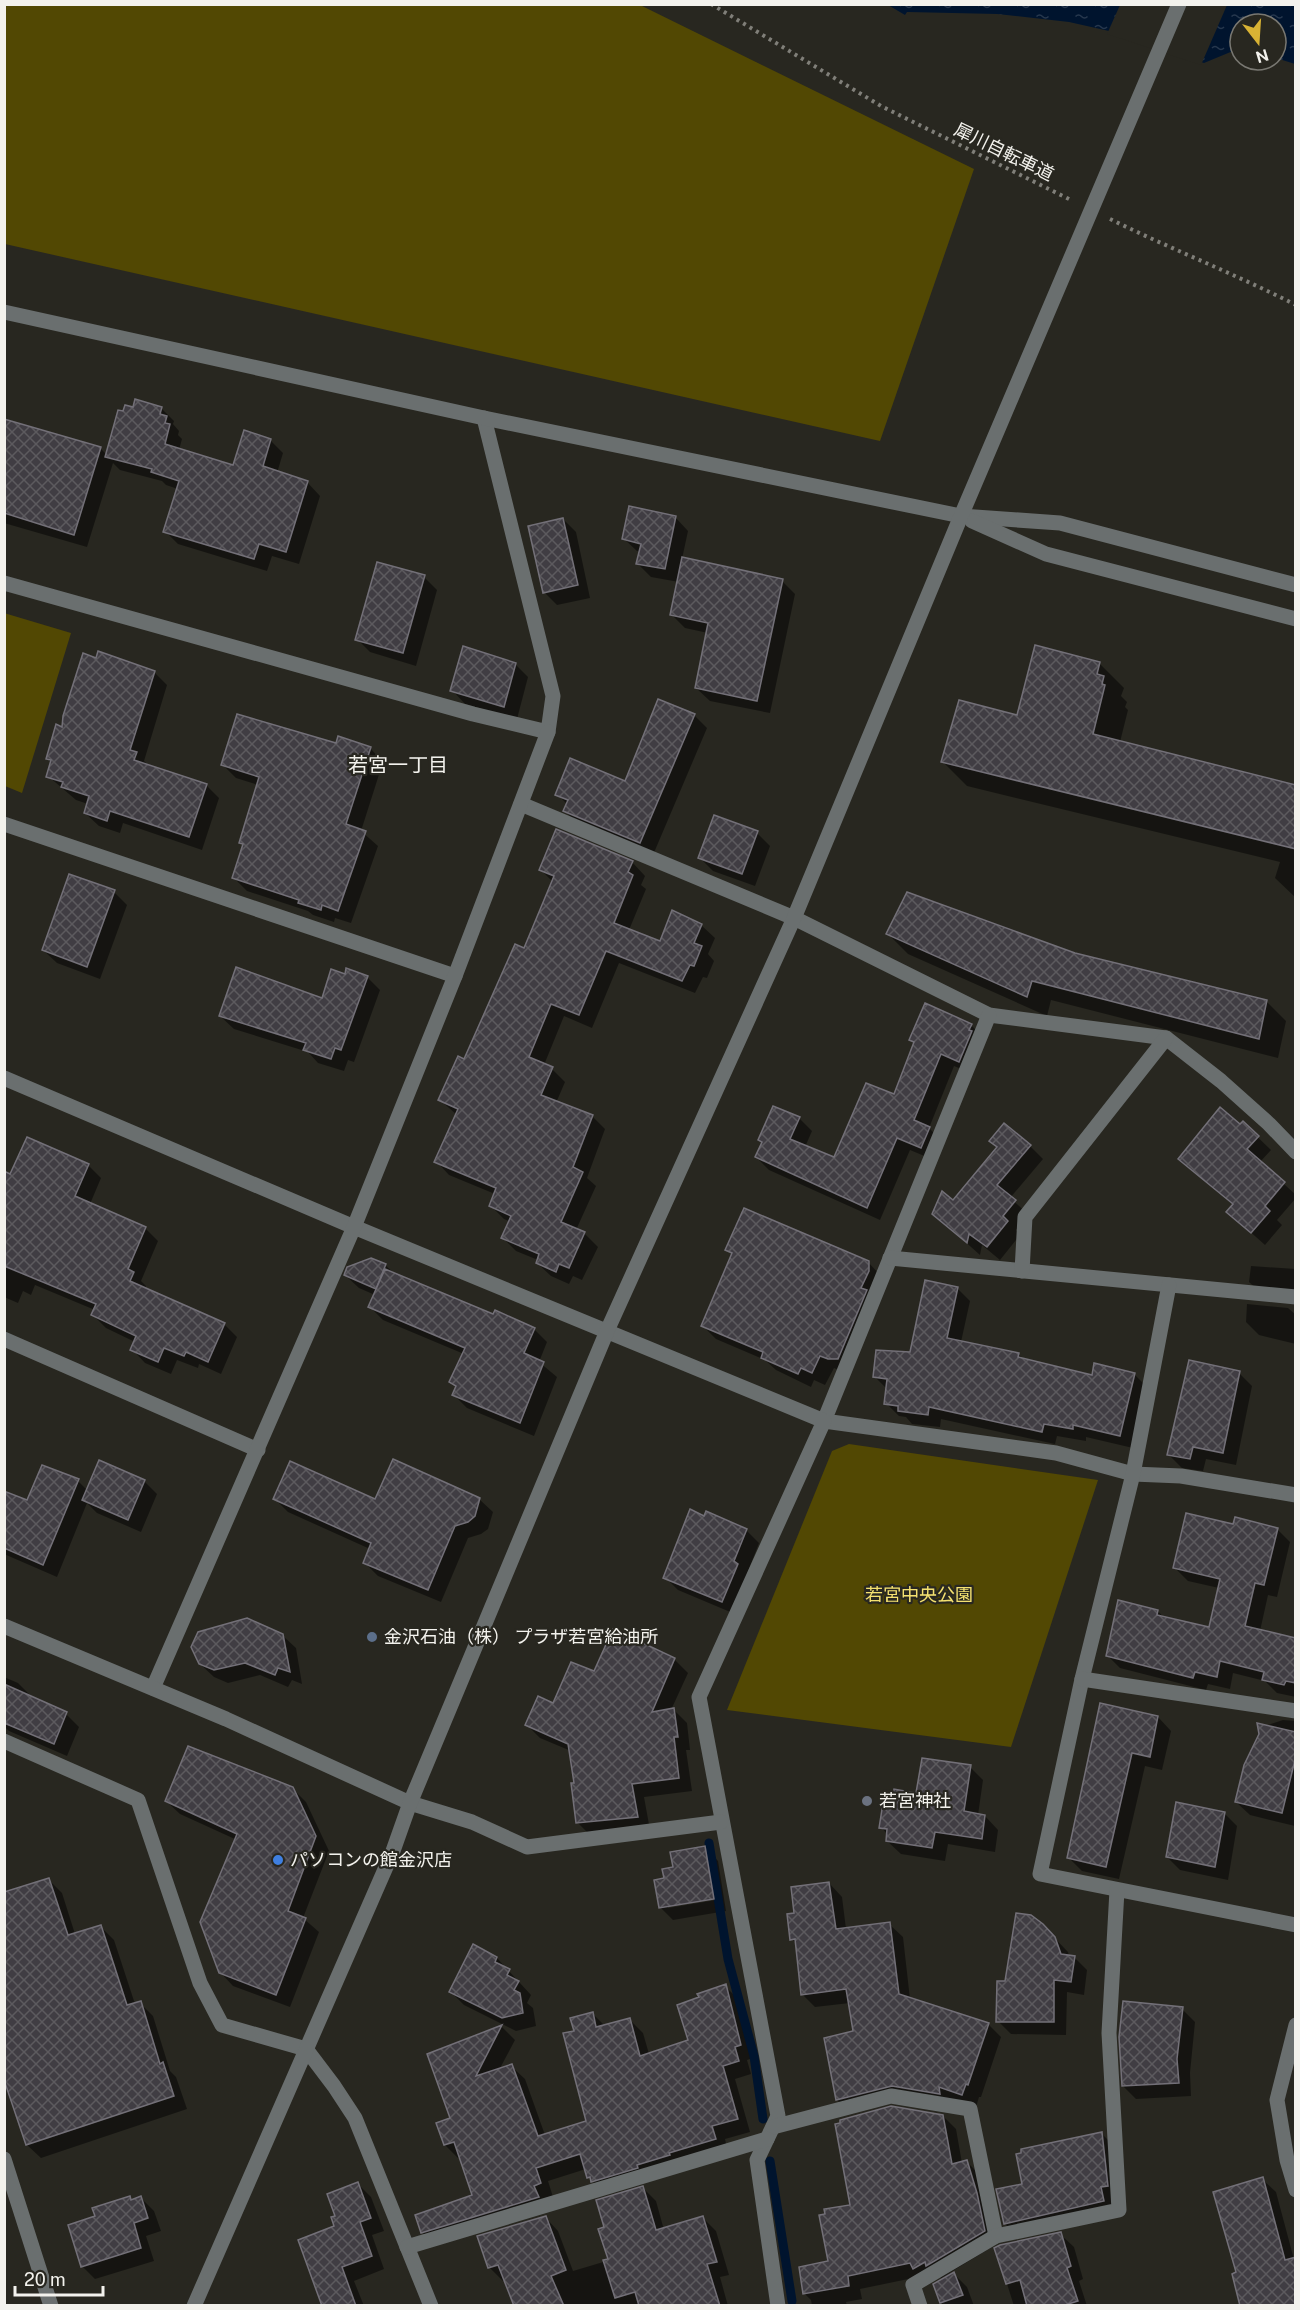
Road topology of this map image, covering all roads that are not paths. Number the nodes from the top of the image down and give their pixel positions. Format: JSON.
{"nodes":[{"id":1,"x":1179,"y":4,"type":"edge"},
{"id":2,"x":4,"y":312,"type":"edge"},
{"id":3,"x":484,"y":418,"type":"junction"},
{"id":4,"x":962,"y":516,"type":"junction"},
{"id":5,"x":4,"y":583,"type":"edge"},
{"id":6,"x":1296,"y":585,"type":"edge"},
{"id":7,"x":1296,"y":619,"type":"edge"},
{"id":8,"x":548,"y":732,"type":"junction"},
{"id":9,"x":521,"y":804,"type":"junction"},
{"id":10,"x":4,"y":824,"type":"edge"},
{"id":11,"x":794,"y":918,"type":"junction"},
{"id":12,"x":455,"y":976,"type":"junction"},
{"id":13,"x":989,"y":1015,"type":"junction"},
{"id":14,"x":1166,"y":1038,"type":"junction"},
{"id":15,"x":4,"y":1078,"type":"edge"},
{"id":16,"x":1296,"y":1152,"type":"edge"},
{"id":17,"x":354,"y":1227,"type":"junction"},
{"id":18,"x":890,"y":1258,"type":"junction"},
{"id":19,"x":1022,"y":1271,"type":"junction"},
{"id":20,"x":1169,"y":1285,"type":"junction"},
{"id":21,"x":1296,"y":1298,"type":"edge"},
{"id":22,"x":607,"y":1331,"type":"junction"},
{"id":23,"x":4,"y":1339,"type":"edge"},
{"id":24,"x":824,"y":1421,"type":"junction"},
{"id":25,"x":258,"y":1450,"type":"junction"},
{"id":26,"x":1133,"y":1474,"type":"junction"},
{"id":27,"x":1296,"y":1495,"type":"edge"},
{"id":28,"x":4,"y":1626,"type":"edge"},
{"id":29,"x":1082,"y":1679,"type":"junction"},
{"id":30,"x":153,"y":1688,"type":"junction"},
{"id":31,"x":1296,"y":1711,"type":"edge"},
{"id":32,"x":4,"y":1742,"type":"edge"},
{"id":33,"x":410,"y":1803,"type":"junction"},
{"id":34,"x":721,"y":1822,"type":"junction"},
{"id":35,"x":1117,"y":1890,"type":"junction"},
{"id":36,"x":1296,"y":1925,"type":"edge"},
{"id":37,"x":1296,"y":2025,"type":"edge"},
{"id":38,"x":306,"y":2049,"type":"junction"},
{"id":39,"x":770,"y":2133,"type":"junction"},
{"id":40,"x":4,"y":2159,"type":"edge"},
{"id":41,"x":1296,"y":2190,"type":"edge"},
{"id":42,"x":996,"y":2236,"type":"junction"},
{"id":43,"x":407,"y":2247,"type":"junction"},
{"id":44,"x":51,"y":2306,"type":"edge"},
{"id":45,"x":194,"y":2306,"type":"edge"},
{"id":46,"x":431,"y":2306,"type":"edge"},
{"id":47,"x":778,"y":2306,"type":"edge"},
{"id":48,"x":920,"y":2306,"type":"edge"}],
"edges":[{"from":1,"to":4,"type":"street"},
{"from":2,"to":3,"type":"street"},
{"from":3,"to":4,"type":"street"},
{"from":3,"to":8,"type":"street"},
{"from":4,"to":6,"type":"street"},
{"from":4,"to":7,"type":"street"},
{"from":4,"to":11,"type":"street"},
{"from":5,"to":8,"type":"street"},
{"from":8,"to":9,"type":"street"},
{"from":9,"to":11,"type":"street"},
{"from":9,"to":12,"type":"street"},
{"from":10,"to":12,"type":"street"},
{"from":11,"to":13,"type":"street"},
{"from":11,"to":22,"type":"street"},
{"from":12,"to":17,"type":"street"},
{"from":13,"to":14,"type":"street"},
{"from":13,"to":18,"type":"street"},
{"from":14,"to":16,"type":"street"},
{"from":14,"to":19,"type":"street"},
{"from":15,"to":17,"type":"street"},
{"from":17,"to":22,"type":"street"},
{"from":17,"to":25,"type":"street"},
{"from":18,"to":19,"type":"street"},
{"from":18,"to":24,"type":"street"},
{"from":19,"to":20,"type":"street"},
{"from":20,"to":21,"type":"street"},
{"from":20,"to":26,"type":"street"},
{"from":22,"to":24,"type":"street"},
{"from":22,"to":33,"type":"street"},
{"from":23,"to":25,"type":"street"},
{"from":24,"to":26,"type":"street"},
{"from":24,"to":34,"type":"street"},
{"from":25,"to":30,"type":"street"},
{"from":26,"to":27,"type":"street"},
{"from":26,"to":29,"type":"street"},
{"from":28,"to":30,"type":"street"},
{"from":29,"to":31,"type":"street"},
{"from":29,"to":35,"type":"street"},
{"from":30,"to":33,"type":"street"},
{"from":32,"to":38,"type":"street"},
{"from":33,"to":34,"type":"street"},
{"from":33,"to":38,"type":"street"},
{"from":34,"to":39,"type":"street"},
{"from":35,"to":36,"type":"street"},
{"from":35,"to":42,"type":"street"},
{"from":37,"to":41,"type":"street"},
{"from":38,"to":43,"type":"street"},
{"from":38,"to":45,"type":"street"},
{"from":39,"to":42,"type":"street"},
{"from":39,"to":43,"type":"street"},
{"from":39,"to":47,"type":"street"},
{"from":40,"to":44,"type":"street"},
{"from":42,"to":48,"type":"street"},
{"from":43,"to":46,"type":"street"}]}
